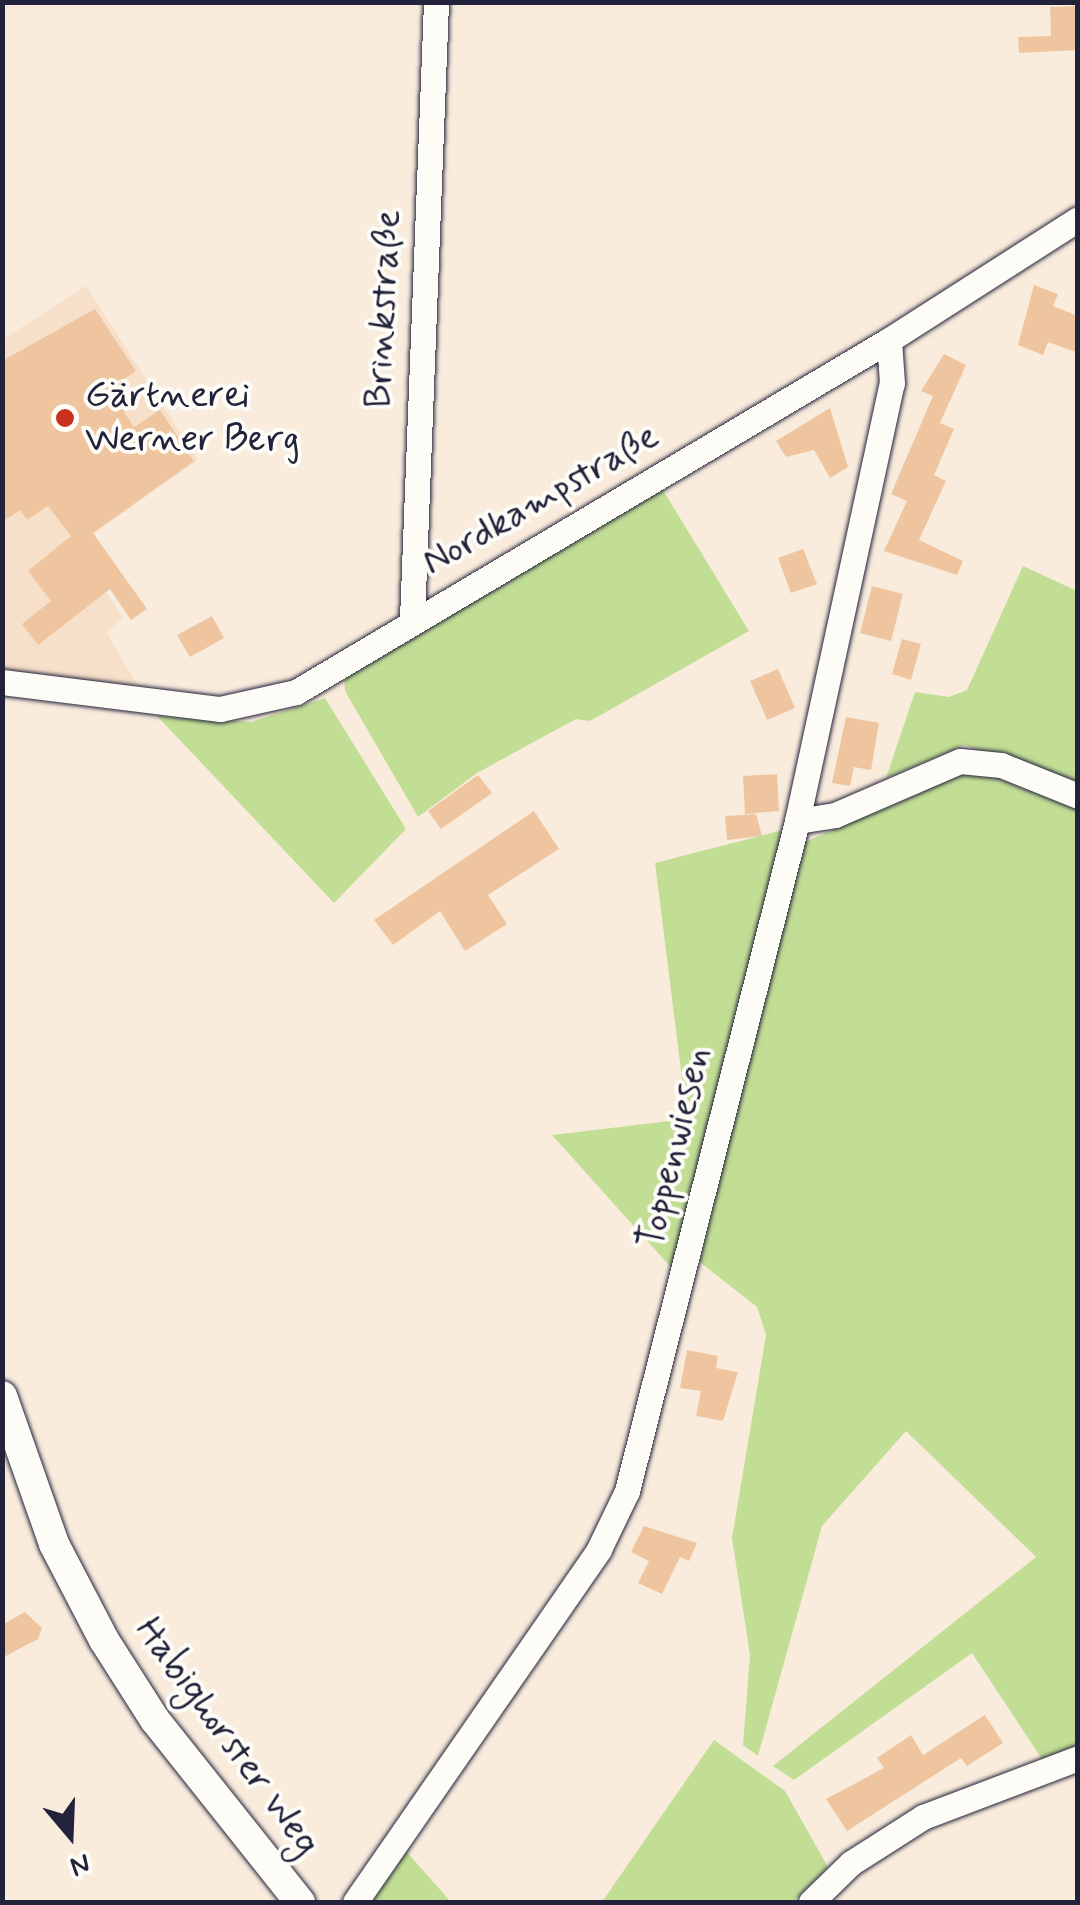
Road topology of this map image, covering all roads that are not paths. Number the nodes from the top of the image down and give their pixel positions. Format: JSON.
{"nodes":[{"id":1,"x":436,"y":2,"type":"edge"},
{"id":2,"x":1078,"y":218,"type":"edge"},
{"id":3,"x":889,"y":340,"type":"junction"},
{"id":4,"x":412,"y":619,"type":"junction"},
{"id":5,"x":2,"y":682,"type":"edge"},
{"id":6,"x":1078,"y":796,"type":"edge"},
{"id":7,"x":796,"y":821,"type":"junction"},
{"id":8,"x":2,"y":1396,"type":"edge"},
{"id":9,"x":1078,"y":1758,"type":"edge"},
{"id":10,"x":300,"y":1902,"type":"edge"},
{"id":11,"x":355,"y":1902,"type":"edge"},
{"id":12,"x":812,"y":1902,"type":"edge"}],
"edges":[{"from":1,"to":4,"type":"street","name":"Brinkstraße"},
{"from":2,"to":3,"type":"street","name":"Nordkampstraße"},
{"from":3,"to":4,"type":"street","name":"Nordkampstraße"},
{"from":3,"to":7,"type":"street","name":"Toppenwiesen"},
{"from":4,"to":5,"type":"street","name":"Nordkampstraße"},
{"from":6,"to":7,"type":"street"},
{"from":7,"to":11,"type":"street","name":"Toppenwiesen"},
{"from":8,"to":10,"type":"street","name":"Habighorster Weg"},
{"from":9,"to":12,"type":"street"}]}
